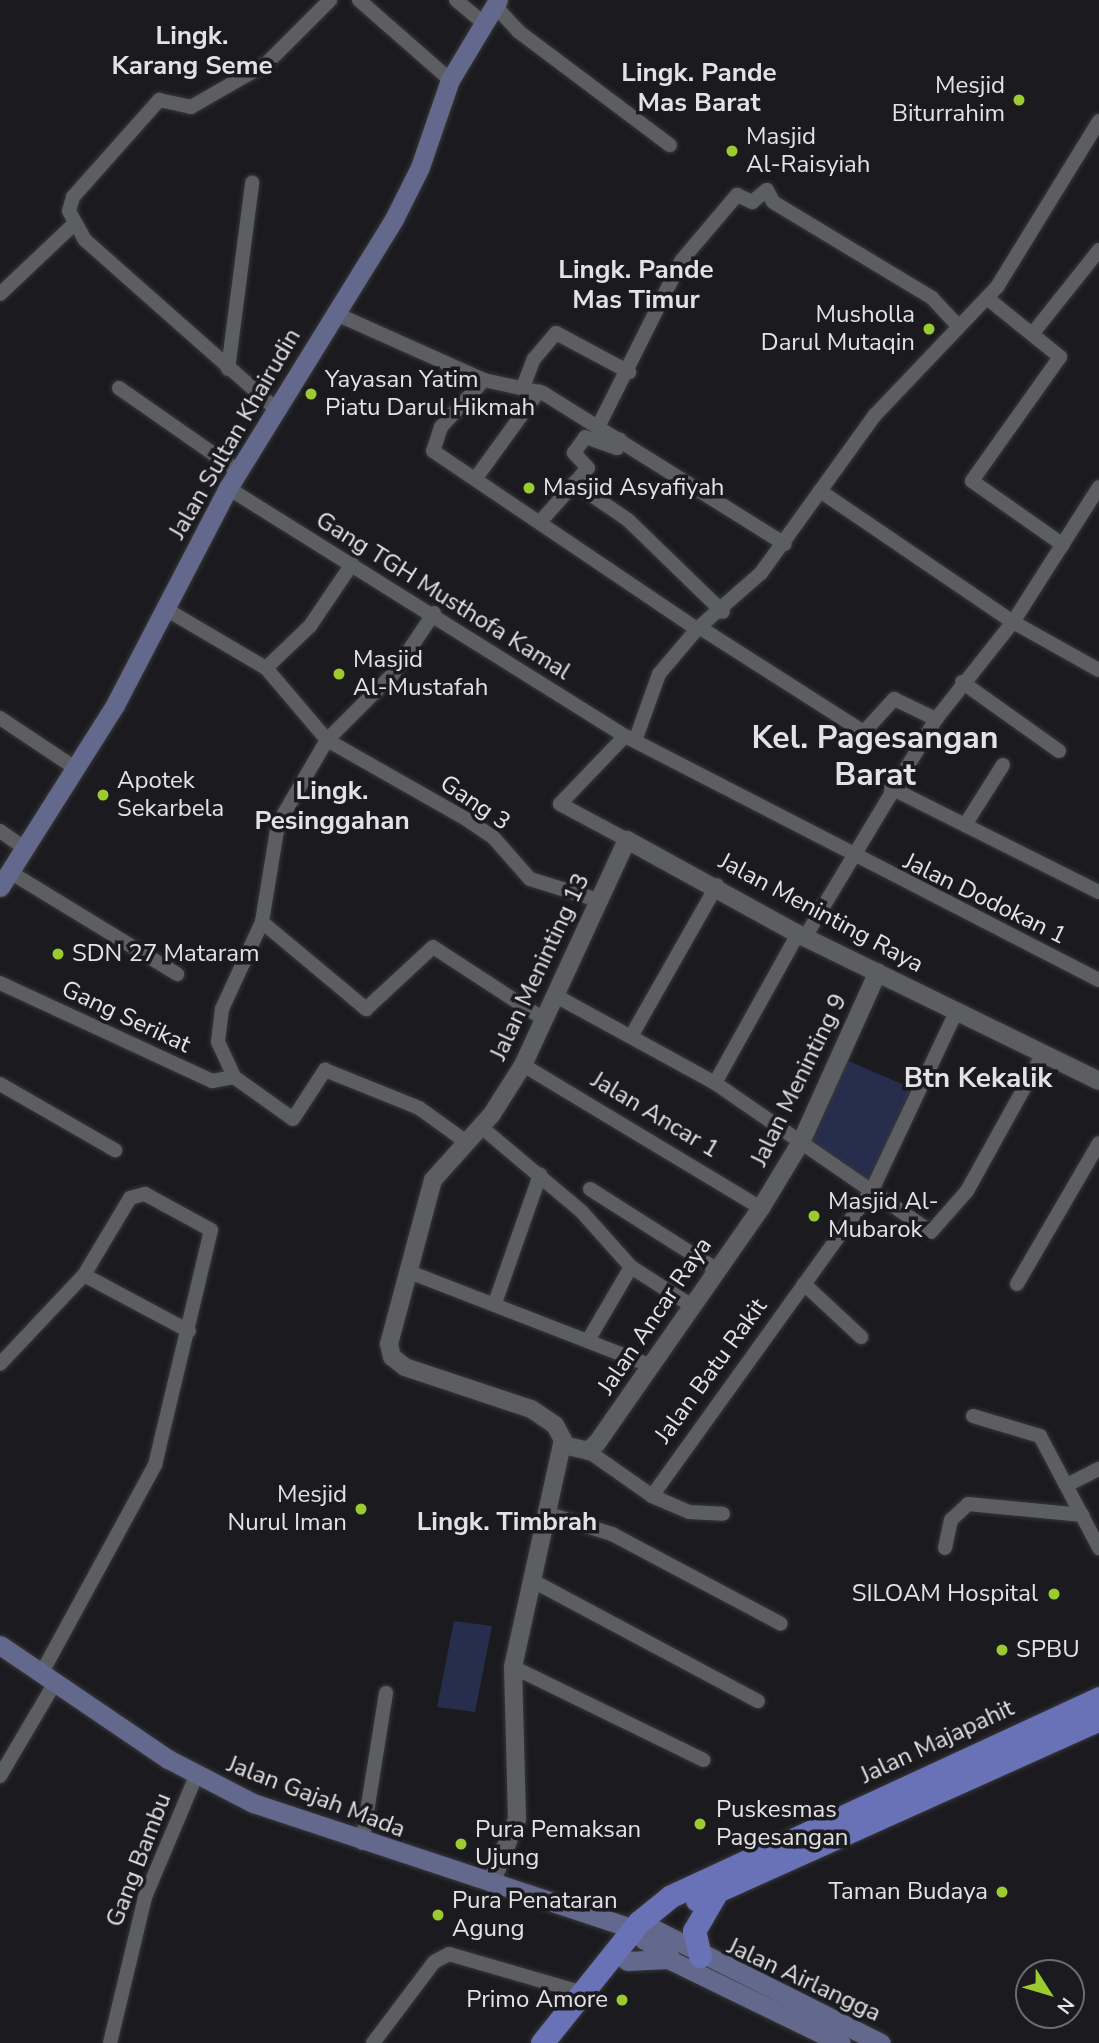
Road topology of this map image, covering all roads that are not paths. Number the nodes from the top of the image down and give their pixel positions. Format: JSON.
{"nodes":[{"id":1,"x":330,"y":0,"type":"edge"},
{"id":2,"x":359,"y":0,"type":"edge"},
{"id":3,"x":456,"y":0,"type":"edge"},
{"id":4,"x":496,"y":3,"type":"edge"},
{"id":5,"x":483,"y":23,"type":"junction"},
{"id":6,"x":450,"y":80,"type":"junction"},
{"id":7,"x":1099,"y":121,"type":"edge"},
{"id":8,"x":1095,"y":136,"type":"edge"},
{"id":9,"x":670,"y":145,"type":"dead end"},
{"id":10,"x":252,"y":183,"type":"dead end"},
{"id":11,"x":74,"y":225,"type":"junction"},
{"id":12,"x":1099,"y":250,"type":"edge"},
{"id":13,"x":0,"y":294,"type":"edge"},
{"id":14,"x":987,"y":298,"type":"junction"},
{"id":15,"x":334,"y":313,"type":"junction"},
{"id":16,"x":958,"y":326,"type":"junction"},
{"id":17,"x":1033,"y":333,"type":"junction"},
{"id":18,"x":228,"y":369,"type":"junction"},
{"id":19,"x":629,"y":372,"type":"junction"},
{"id":20,"x":484,"y":380,"type":"junction"},
{"id":21,"x":523,"y":387,"type":"junction"},
{"id":22,"x":119,"y":388,"type":"dead end"},
{"id":23,"x":541,"y":392,"type":"junction"},
{"id":24,"x":276,"y":409,"type":"junction"},
{"id":25,"x":598,"y":425,"type":"junction"},
{"id":26,"x":620,"y":439,"type":"junction"},
{"id":27,"x":239,"y":471,"type":"junction"},
{"id":28,"x":476,"y":478,"type":"junction"},
{"id":29,"x":575,"y":483,"type":"junction"},
{"id":30,"x":1099,"y":487,"type":"edge"},
{"id":31,"x":228,"y":488,"type":"junction"},
{"id":32,"x":820,"y":491,"type":"junction"},
{"id":33,"x":540,"y":522,"type":"junction"},
{"id":34,"x":785,"y":544,"type":"junction"},
{"id":35,"x":1063,"y":545,"type":"junction"},
{"id":36,"x":352,"y":564,"type":"junction"},
{"id":37,"x":164,"y":608,"type":"junction"},
{"id":38,"x":723,"y":612,"type":"junction"},
{"id":39,"x":434,"y":613,"type":"junction"},
{"id":40,"x":1013,"y":622,"type":"junction"},
{"id":41,"x":698,"y":628,"type":"junction"},
{"id":42,"x":266,"y":668,"type":"junction"},
{"id":43,"x":1099,"y":670,"type":"edge"},
{"id":44,"x":962,"y":682,"type":"junction"},
{"id":45,"x":0,"y":718,"type":"edge"},
{"id":46,"x":936,"y":719,"type":"junction"},
{"id":47,"x":630,"y":738,"type":"junction"},
{"id":48,"x":327,"y":740,"type":"junction"},
{"id":49,"x":1059,"y":751,"type":"dead end"},
{"id":50,"x":1003,"y":765,"type":"dead end"},
{"id":51,"x":75,"y":768,"type":"junction"},
{"id":52,"x":891,"y":789,"type":"junction"},
{"id":53,"x":965,"y":825,"type":"junction"},
{"id":54,"x":0,"y":831,"type":"edge"},
{"id":55,"x":627,"y":840,"type":"junction"},
{"id":56,"x":24,"y":848,"type":"junction"},
{"id":57,"x":852,"y":858,"type":"junction"},
{"id":58,"x":5,"y":880,"type":"edge"},
{"id":59,"x":716,"y":885,"type":"junction"},
{"id":60,"x":1099,"y":892,"type":"edge"},
{"id":61,"x":598,"y":900,"type":"junction"},
{"id":62,"x":261,"y":922,"type":"junction"},
{"id":63,"x":801,"y":936,"type":"junction"},
{"id":64,"x":878,"y":972,"type":"junction"},
{"id":65,"x":177,"y":974,"type":"dead end"},
{"id":66,"x":1099,"y":980,"type":"edge"},
{"id":67,"x":0,"y":983,"type":"edge"},
{"id":68,"x":556,"y":996,"type":"junction"},
{"id":69,"x":957,"y":1010,"type":"junction"},
{"id":70,"x":545,"y":1020,"type":"junction"},
{"id":71,"x":633,"y":1033,"type":"junction"},
{"id":72,"x":1043,"y":1054,"type":"junction"},
{"id":73,"x":523,"y":1065,"type":"junction"},
{"id":74,"x":234,"y":1077,"type":"junction"},
{"id":75,"x":1099,"y":1081,"type":"edge"},
{"id":76,"x":715,"y":1083,"type":"junction"},
{"id":77,"x":0,"y":1084,"type":"edge"},
{"id":78,"x":480,"y":1126,"type":"junction"},
{"id":79,"x":802,"y":1140,"type":"junction"},
{"id":80,"x":465,"y":1141,"type":"junction"},
{"id":81,"x":1099,"y":1143,"type":"edge"},
{"id":82,"x":115,"y":1150,"type":"dead end"},
{"id":83,"x":540,"y":1175,"type":"junction"},
{"id":84,"x":590,"y":1189,"type":"dead end"},
{"id":85,"x":872,"y":1190,"type":"junction"},
{"id":86,"x":761,"y":1208,"type":"junction"},
{"id":87,"x":631,"y":1267,"type":"junction"},
{"id":88,"x":716,"y":1269,"type":"junction"},
{"id":89,"x":412,"y":1273,"type":"junction"},
{"id":90,"x":84,"y":1275,"type":"junction"},
{"id":91,"x":804,"y":1284,"type":"junction"},
{"id":92,"x":1017,"y":1284,"type":"dead end"},
{"id":93,"x":496,"y":1300,"type":"junction"},
{"id":94,"x":690,"y":1304,"type":"junction"},
{"id":95,"x":189,"y":1331,"type":"junction"},
{"id":96,"x":590,"y":1338,"type":"junction"},
{"id":97,"x":861,"y":1338,"type":"dead end"},
{"id":98,"x":0,"y":1364,"type":"edge"},
{"id":99,"x":652,"y":1366,"type":"junction"},
{"id":100,"x":973,"y":1416,"type":"dead end"},
{"id":101,"x":563,"y":1445,"type":"junction"},
{"id":102,"x":588,"y":1451,"type":"junction"},
{"id":103,"x":1099,"y":1469,"type":"edge"},
{"id":104,"x":1067,"y":1485,"type":"junction"},
{"id":105,"x":652,"y":1496,"type":"junction"},
{"id":106,"x":549,"y":1514,"type":"junction"},
{"id":107,"x":723,"y":1514,"type":"dead end"},
{"id":108,"x":1082,"y":1515,"type":"junction"},
{"id":109,"x":945,"y":1548,"type":"dead end"},
{"id":110,"x":1099,"y":1548,"type":"edge"},
{"id":111,"x":533,"y":1581,"type":"junction"},
{"id":112,"x":781,"y":1623,"type":"dead end"},
{"id":113,"x":0,"y":1645,"type":"edge"},
{"id":114,"x":513,"y":1667,"type":"junction"},
{"id":115,"x":49,"y":1677,"type":"junction"},
{"id":116,"x":386,"y":1693,"type":"dead end"},
{"id":117,"x":1099,"y":1698,"type":"edge"},
{"id":118,"x":758,"y":1702,"type":"dead end"},
{"id":119,"x":1099,"y":1719,"type":"edge"},
{"id":120,"x":705,"y":1760,"type":"dead end"},
{"id":121,"x":0,"y":1776,"type":"edge"},
{"id":122,"x":196,"y":1776,"type":"junction"},
{"id":123,"x":362,"y":1843,"type":"junction"},
{"id":124,"x":491,"y":1883,"type":"junction"},
{"id":125,"x":718,"y":1891,"type":"junction"},
{"id":126,"x":643,"y":1932,"type":"junction"},
{"id":127,"x":627,"y":1961,"type":"junction"},
{"id":128,"x":698,"y":1961,"type":"junction"},
{"id":129,"x":583,"y":1993,"type":"junction"},
{"id":130,"x":110,"y":2043,"type":"edge"},
{"id":131,"x":373,"y":2043,"type":"edge"},
{"id":132,"x":542,"y":2043,"type":"edge"},
{"id":133,"x":562,"y":2043,"type":"edge"},
{"id":134,"x":841,"y":2043,"type":"edge"},
{"id":135,"x":881,"y":2043,"type":"edge"}],
"edges":[{"from":1,"to":11,"type":"street"},
{"from":2,"to":6,"type":"street"},
{"from":3,"to":5,"type":"street"},
{"from":4,"to":5,"type":"main road","name":"Jalan Sultan Khairudin"},
{"from":4,"to":9,"type":"street"},
{"from":5,"to":6,"type":"main road","name":"Jalan Sultan Khairudin"},
{"from":6,"to":15,"type":"main road","name":"Jalan Sultan Khairudin"},
{"from":7,"to":8,"type":"street"},
{"from":8,"to":14,"type":"street"},
{"from":10,"to":18,"type":"street"},
{"from":11,"to":13,"type":"street"},
{"from":11,"to":18,"type":"street"},
{"from":12,"to":17,"type":"street"},
{"from":14,"to":16,"type":"street"},
{"from":14,"to":17,"type":"street"},
{"from":15,"to":20,"type":"street"},
{"from":15,"to":24,"type":"main road","name":"Jalan Sultan Khairudin"},
{"from":16,"to":19,"type":"street"},
{"from":16,"to":32,"type":"street"},
{"from":17,"to":35,"type":"street"},
{"from":18,"to":24,"type":"street"},
{"from":19,"to":21,"type":"street"},
{"from":19,"to":25,"type":"street"},
{"from":20,"to":21,"type":"street"},
{"from":20,"to":28,"type":"street"},
{"from":21,"to":23,"type":"street"},
{"from":22,"to":27,"type":"street"},
{"from":23,"to":25,"type":"street"},
{"from":23,"to":28,"type":"street"},
{"from":24,"to":27,"type":"main road","name":"Jalan Sultan Khairudin"},
{"from":25,"to":26,"type":"street"},
{"from":26,"to":29,"type":"street"},
{"from":26,"to":34,"type":"street"},
{"from":27,"to":31,"type":"main road","name":"Jalan Sultan Khairudin"},
{"from":28,"to":33,"type":"street"},
{"from":29,"to":33,"type":"street"},
{"from":29,"to":38,"type":"street"},
{"from":30,"to":35,"type":"street"},
{"from":31,"to":36,"type":"street","name":"Gang TGH Musthofa Kamal"},
{"from":31,"to":37,"type":"main road","name":"Jalan Sultan Khairudin"},
{"from":32,"to":34,"type":"street"},
{"from":32,"to":40,"type":"street"},
{"from":33,"to":41,"type":"street"},
{"from":34,"to":38,"type":"street"},
{"from":35,"to":40,"type":"street"},
{"from":36,"to":39,"type":"street","name":"Gang TGH Musthofa Kamal"},
{"from":36,"to":42,"type":"street"},
{"from":37,"to":42,"type":"street","name":"Gang 3"},
{"from":37,"to":51,"type":"main road","name":"Jalan Sultan Khairudin"},
{"from":38,"to":41,"type":"street"},
{"from":39,"to":47,"type":"street","name":"Gang TGH Musthofa Kamal"},
{"from":39,"to":48,"type":"street"},
{"from":40,"to":43,"type":"street"},
{"from":40,"to":44,"type":"street"},
{"from":41,"to":46,"type":"street"},
{"from":41,"to":47,"type":"street"},
{"from":42,"to":48,"type":"street","name":"Gang 3"},
{"from":44,"to":46,"type":"street"},
{"from":44,"to":49,"type":"street"},
{"from":45,"to":51,"type":"street"},
{"from":46,"to":52,"type":"street"},
{"from":47,"to":55,"type":"street","name":"Jalan Meninting Raya"},
{"from":47,"to":57,"type":"street","name":"Gang TGH Musthofa Kamal"},
{"from":48,"to":61,"type":"street","name":"Gang 3"},
{"from":48,"to":62,"type":"street"},
{"from":50,"to":53,"type":"street"},
{"from":51,"to":56,"type":"main road","name":"Jalan Sultan Khairudin"},
{"from":52,"to":53,"type":"street"},
{"from":52,"to":57,"type":"street"},
{"from":53,"to":60,"type":"street"},
{"from":54,"to":56,"type":"street"},
{"from":55,"to":59,"type":"street","name":"Jalan Meninting Raya"},
{"from":55,"to":61,"type":"street","name":"Jalan Meninting 13"},
{"from":56,"to":58,"type":"main road","name":"Jalan Sultan Khairudin"},
{"from":57,"to":63,"type":"street"},
{"from":57,"to":66,"type":"street","name":"Jalan Dodokan 1"},
{"from":58,"to":65,"type":"street"},
{"from":59,"to":63,"type":"street","name":"Jalan Meninting Raya"},
{"from":59,"to":71,"type":"street"},
{"from":61,"to":68,"type":"street","name":"Jalan Meninting 13"},
{"from":62,"to":70,"type":"street"},
{"from":62,"to":74,"type":"street"},
{"from":63,"to":64,"type":"street","name":"Jalan Meninting Raya"},
{"from":63,"to":76,"type":"street"},
{"from":64,"to":69,"type":"street","name":"Jalan Meninting Raya"},
{"from":64,"to":79,"type":"street","name":"Jalan Meninting 9"},
{"from":67,"to":74,"type":"street","name":"Gang Serikat"},
{"from":68,"to":70,"type":"street","name":"Jalan Meninting 13"},
{"from":68,"to":71,"type":"street"},
{"from":69,"to":72,"type":"street","name":"Jalan Meninting Raya"},
{"from":69,"to":85,"type":"street","name":"Jalan Batu Rakit"},
{"from":70,"to":73,"type":"street","name":"Jalan Meninting 13"},
{"from":71,"to":76,"type":"street"},
{"from":72,"to":75,"type":"street","name":"Jalan Meninting Raya"},
{"from":72,"to":85,"type":"street"},
{"from":73,"to":78,"type":"street","name":"Jalan Meninting 13"},
{"from":73,"to":86,"type":"street","name":"Jalan Ancar 1"},
{"from":74,"to":80,"type":"street"},
{"from":76,"to":79,"type":"street"},
{"from":77,"to":82,"type":"street"},
{"from":78,"to":80,"type":"street","name":"Jalan Meninting 13"},
{"from":78,"to":83,"type":"street"},
{"from":79,"to":85,"type":"street"},
{"from":79,"to":86,"type":"street","name":"Jalan Meninting 9"},
{"from":80,"to":89,"type":"street","name":"Jalan Meninting 13"},
{"from":81,"to":92,"type":"street"},
{"from":83,"to":87,"type":"street"},
{"from":83,"to":93,"type":"street"},
{"from":84,"to":88,"type":"street"},
{"from":85,"to":91,"type":"street","name":"Jalan Batu Rakit"},
{"from":86,"to":88,"type":"street","name":"Jalan Ancar Raya"},
{"from":87,"to":94,"type":"street"},
{"from":87,"to":96,"type":"street"},
{"from":88,"to":94,"type":"street","name":"Jalan Ancar Raya"},
{"from":89,"to":93,"type":"street"},
{"from":89,"to":101,"type":"street","name":"Jalan Meninting 13"},
{"from":90,"to":95,"type":"street"},
{"from":90,"to":95,"type":"street"},
{"from":90,"to":98,"type":"street"},
{"from":91,"to":97,"type":"street"},
{"from":91,"to":105,"type":"street","name":"Jalan Batu Rakit"},
{"from":93,"to":96,"type":"street"},
{"from":94,"to":99,"type":"street","name":"Jalan Ancar Raya"},
{"from":95,"to":115,"type":"street"},
{"from":96,"to":99,"type":"street"},
{"from":99,"to":102,"type":"street","name":"Jalan Ancar Raya"},
{"from":100,"to":104,"type":"street"},
{"from":101,"to":102,"type":"street"},
{"from":101,"to":106,"type":"street"},
{"from":102,"to":105,"type":"street"},
{"from":103,"to":104,"type":"street"},
{"from":104,"to":108,"type":"street"},
{"from":105,"to":107,"type":"street"},
{"from":106,"to":111,"type":"street"},
{"from":106,"to":112,"type":"street"},
{"from":108,"to":109,"type":"street"},
{"from":108,"to":110,"type":"street"},
{"from":111,"to":114,"type":"street"},
{"from":111,"to":118,"type":"street"},
{"from":113,"to":115,"type":"main road","name":"Jalan Gajah Mada"},
{"from":114,"to":120,"type":"street"},
{"from":114,"to":124,"type":"street"},
{"from":115,"to":121,"type":"street"},
{"from":115,"to":122,"type":"main road","name":"Jalan Gajah Mada"},
{"from":116,"to":123,"type":"street"},
{"from":117,"to":126,"type":"main road","name":"Jalan Majapahit"},
{"from":119,"to":125,"type":"main road","name":"Jalan Majapahit"},
{"from":122,"to":123,"type":"main road","name":"Jalan Gajah Mada"},
{"from":122,"to":130,"type":"street","name":"Gang Bambu"},
{"from":123,"to":124,"type":"main road","name":"Jalan Gajah Mada"},
{"from":124,"to":126,"type":"main road","name":"Jalan Gajah Mada"},
{"from":125,"to":126,"type":"main road","name":"Jalan Majapahit"},
{"from":125,"to":128,"type":"main road"},
{"from":126,"to":127,"type":"main road","name":"Jalan Majapahit"},
{"from":126,"to":128,"type":"main road","name":"Jalan Gajah Mada"},
{"from":126,"to":129,"type":"main road","name":"Jalan Majapahit"},
{"from":127,"to":128,"type":"main road","name":"Jalan Airlangga"},
{"from":127,"to":133,"type":"main road","name":"Jalan Majapahit"},
{"from":128,"to":134,"type":"main road","name":"Jalan Airlangga"},
{"from":128,"to":135,"type":"main road","name":"Jalan Airlangga"},
{"from":129,"to":131,"type":"street"},
{"from":129,"to":132,"type":"main road","name":"Jalan Majapahit"}]}
